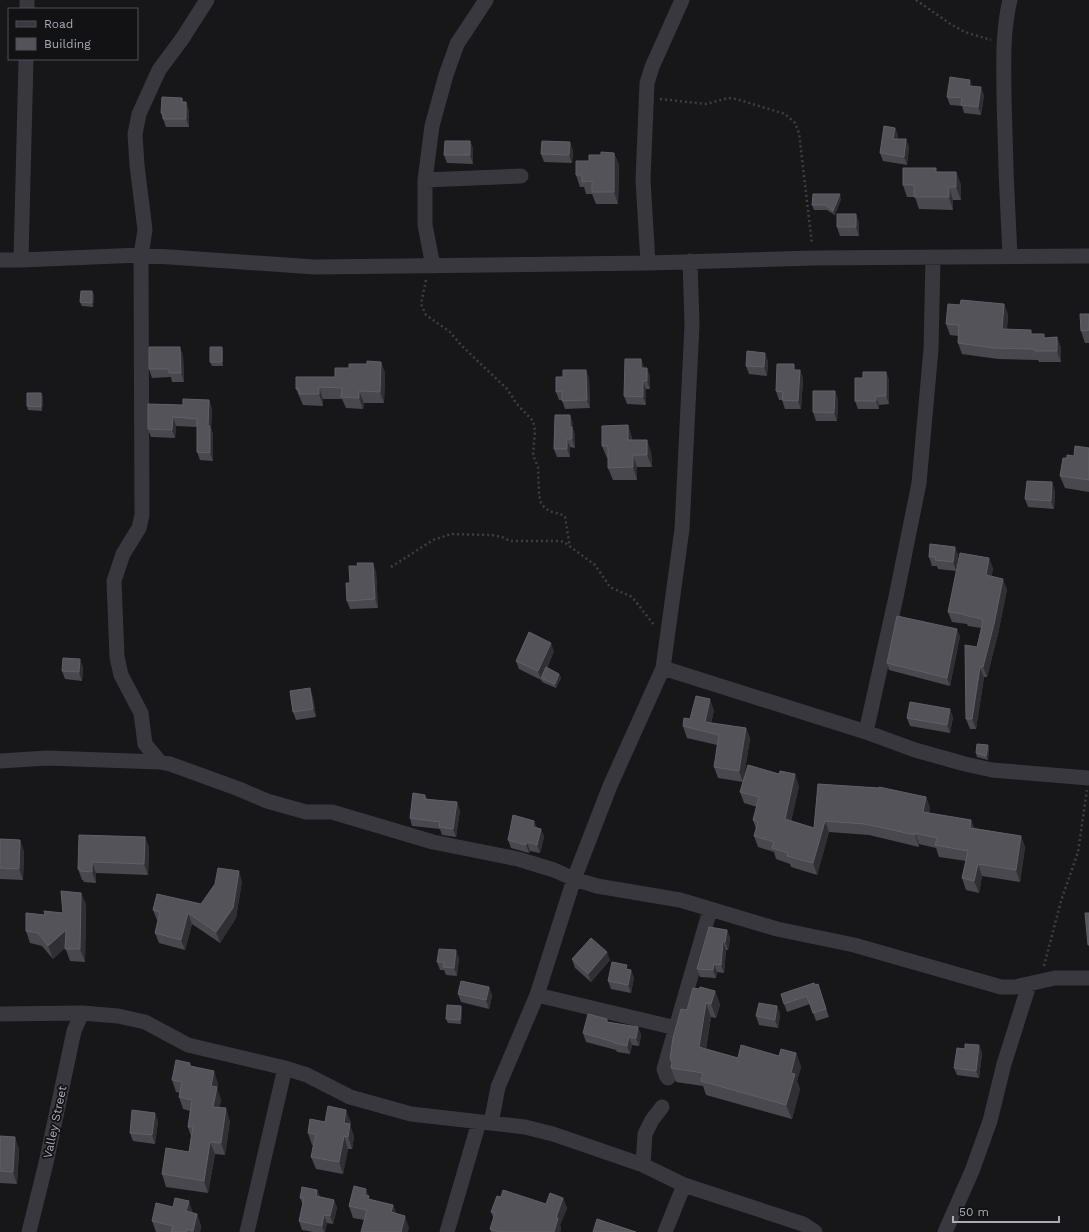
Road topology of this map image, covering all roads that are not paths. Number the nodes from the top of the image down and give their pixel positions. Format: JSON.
{"nodes":[{"id":1,"x":207,"y":0,"type":"edge"},
{"id":2,"x":486,"y":0,"type":"edge"},
{"id":3,"x":682,"y":0,"type":"edge"},
{"id":4,"x":1010,"y":0,"type":"edge"},
{"id":5,"x":26,"y":60,"type":"edge"},
{"id":6,"x":522,"y":176,"type":"dead end"},
{"id":7,"x":425,"y":180,"type":"junction"},
{"id":8,"x":141,"y":255,"type":"junction"},
{"id":9,"x":1010,"y":256,"type":"junction"},
{"id":10,"x":1089,"y":256,"type":"edge"},
{"id":11,"x":933,"y":258,"type":"junction"},
{"id":12,"x":0,"y":260,"type":"edge"},
{"id":13,"x":21,"y":260,"type":"junction"},
{"id":14,"x":690,"y":261,"type":"junction"},
{"id":15,"x":648,"y":263,"type":"junction"},
{"id":16,"x":431,"y":266,"type":"junction"},
{"id":17,"x":663,"y":668,"type":"junction"},
{"id":18,"x":866,"y":732,"type":"junction"},
{"id":19,"x":0,"y":760,"type":"edge"},
{"id":20,"x":160,"y":762,"type":"junction"},
{"id":21,"x":1088,"y":783,"type":"edge"},
{"id":22,"x":574,"y":879,"type":"junction"},
{"id":23,"x":710,"y":910,"type":"junction"},
{"id":24,"x":1089,"y":978,"type":"edge"},
{"id":25,"x":1035,"y":983,"type":"junction"},
{"id":26,"x":537,"y":995,"type":"junction"},
{"id":27,"x":82,"y":1013,"type":"junction"},
{"id":28,"x":0,"y":1014,"type":"edge"},
{"id":29,"x":676,"y":1028,"type":"junction"},
{"id":30,"x":285,"y":1068,"type":"junction"},
{"id":31,"x":668,"y":1078,"type":"dead end"},
{"id":32,"x":662,"y":1107,"type":"dead end"},
{"id":33,"x":485,"y":1123,"type":"junction"},
{"id":34,"x":643,"y":1165,"type":"junction"},
{"id":35,"x":684,"y":1185,"type":"junction"},
{"id":36,"x":28,"y":1232,"type":"edge"},
{"id":37,"x":247,"y":1232,"type":"edge"},
{"id":38,"x":447,"y":1232,"type":"edge"},
{"id":39,"x":665,"y":1232,"type":"edge"},
{"id":40,"x":815,"y":1232,"type":"edge"},
{"id":41,"x":945,"y":1232,"type":"edge"}],
"edges":[{"from":1,"to":8,"type":"street"},
{"from":2,"to":7,"type":"street"},
{"from":3,"to":15,"type":"street"},
{"from":4,"to":9,"type":"street"},
{"from":5,"to":13,"type":"street"},
{"from":6,"to":7,"type":"street"},
{"from":7,"to":16,"type":"street"},
{"from":8,"to":13,"type":"street"},
{"from":8,"to":16,"type":"street"},
{"from":8,"to":20,"type":"street"},
{"from":9,"to":10,"type":"street"},
{"from":9,"to":11,"type":"street"},
{"from":11,"to":14,"type":"street"},
{"from":11,"to":18,"type":"street"},
{"from":12,"to":13,"type":"street"},
{"from":14,"to":15,"type":"street"},
{"from":14,"to":17,"type":"street"},
{"from":15,"to":16,"type":"street"},
{"from":17,"to":18,"type":"street"},
{"from":17,"to":22,"type":"street"},
{"from":18,"to":21,"type":"street"},
{"from":19,"to":20,"type":"street"},
{"from":20,"to":22,"type":"street"},
{"from":22,"to":23,"type":"street"},
{"from":22,"to":26,"type":"street"},
{"from":23,"to":25,"type":"street"},
{"from":23,"to":29,"type":"street"},
{"from":24,"to":25,"type":"street"},
{"from":25,"to":41,"type":"street"},
{"from":26,"to":29,"type":"street"},
{"from":26,"to":33,"type":"street"},
{"from":27,"to":28,"type":"street"},
{"from":27,"to":30,"type":"street"},
{"from":27,"to":36,"type":"street","name":"Valley Street"},
{"from":29,"to":31,"type":"street"},
{"from":30,"to":33,"type":"street"},
{"from":30,"to":37,"type":"street"},
{"from":32,"to":34,"type":"street"},
{"from":33,"to":34,"type":"street"},
{"from":33,"to":38,"type":"street"},
{"from":34,"to":35,"type":"street"},
{"from":35,"to":39,"type":"street"},
{"from":35,"to":40,"type":"street"}]}
